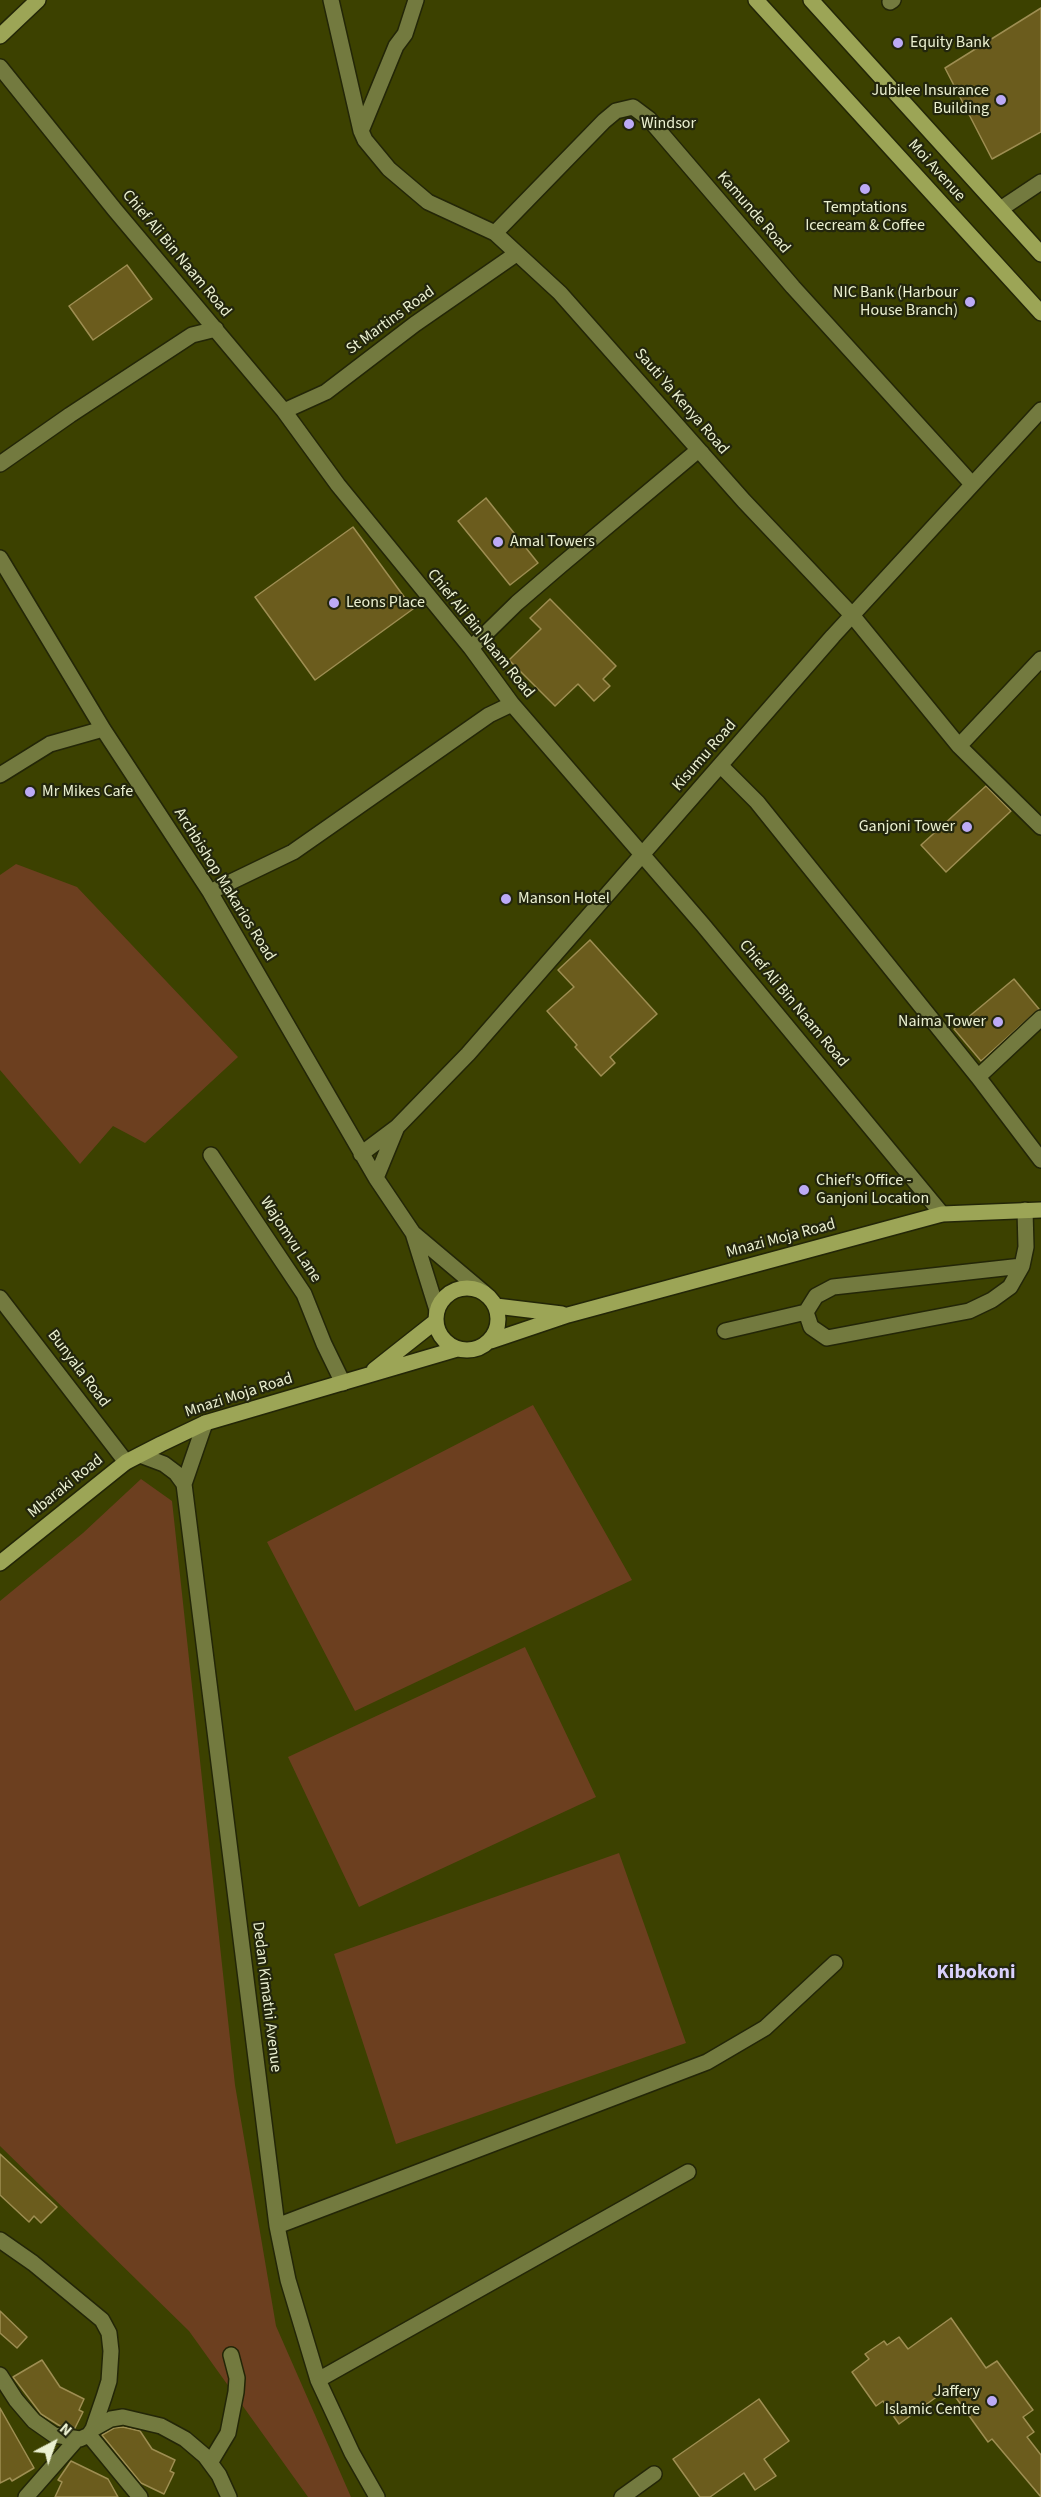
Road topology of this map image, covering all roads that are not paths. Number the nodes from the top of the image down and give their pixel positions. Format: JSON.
{"nodes":[{"id":1,"x":38,"y":0,"type":"edge"},
{"id":2,"x":331,"y":0,"type":"edge"},
{"id":3,"x":416,"y":0,"type":"edge"},
{"id":4,"x":756,"y":0,"type":"edge"},
{"id":5,"x":811,"y":0,"type":"edge"},
{"id":6,"x":0,"y":36,"type":"edge"},
{"id":7,"x":0,"y":67,"type":"edge"},
{"id":8,"x":361,"y":131,"type":"junction"},
{"id":9,"x":1041,"y":182,"type":"edge"},
{"id":10,"x":1002,"y":208,"type":"junction"},
{"id":11,"x":495,"y":233,"type":"junction"},
{"id":12,"x":516,"y":254,"type":"junction"},
{"id":13,"x":1041,"y":254,"type":"edge"},
{"id":14,"x":1041,"y":313,"type":"edge"},
{"id":15,"x":216,"y":329,"type":"junction"},
{"id":16,"x":1041,"y":410,"type":"edge"},
{"id":17,"x":284,"y":411,"type":"junction"},
{"id":18,"x":702,"y":453,"type":"junction"},
{"id":19,"x":0,"y":464,"type":"edge"},
{"id":20,"x":972,"y":484,"type":"junction"},
{"id":21,"x":0,"y":558,"type":"edge"},
{"id":22,"x":852,"y":615,"type":"junction"},
{"id":23,"x":471,"y":648,"type":"junction"},
{"id":24,"x":1041,"y":659,"type":"edge"},
{"id":25,"x":512,"y":704,"type":"junction"},
{"id":26,"x":103,"y":729,"type":"junction"},
{"id":27,"x":959,"y":746,"type":"junction"},
{"id":28,"x":721,"y":766,"type":"junction"},
{"id":29,"x":0,"y":775,"type":"edge"},
{"id":30,"x":1041,"y":827,"type":"edge"},
{"id":31,"x":642,"y":854,"type":"junction"},
{"id":32,"x":210,"y":892,"type":"junction"},
{"id":33,"x":1041,"y":1018,"type":"edge"},
{"id":34,"x":978,"y":1077,"type":"junction"},
{"id":35,"x":397,"y":1127,"type":"junction"},
{"id":36,"x":361,"y":1154,"type":"junction"},
{"id":37,"x":211,"y":1155,"type":"dead end"},
{"id":38,"x":1041,"y":1160,"type":"edge"},
{"id":39,"x":376,"y":1178,"type":"junction"},
{"id":40,"x":1033,"y":1210,"type":"edge"},
{"id":41,"x":942,"y":1214,"type":"junction"},
{"id":42,"x":413,"y":1233,"type":"junction"},
{"id":43,"x":1022,"y":1266,"type":"junction"},
{"id":44,"x":483,"y":1292,"type":"junction"},
{"id":45,"x":0,"y":1298,"type":"edge"},
{"id":46,"x":496,"y":1306,"type":"junction"},
{"id":47,"x":806,"y":1312,"type":"junction"},
{"id":48,"x":568,"y":1315,"type":"junction"},
{"id":49,"x":436,"y":1316,"type":"junction"},
{"id":50,"x":725,"y":1331,"type":"dead end"},
{"id":51,"x":491,"y":1341,"type":"junction"},
{"id":52,"x":457,"y":1349,"type":"junction"},
{"id":53,"x":367,"y":1375,"type":"junction"},
{"id":54,"x":343,"y":1383,"type":"junction"},
{"id":55,"x":205,"y":1423,"type":"junction"},
{"id":56,"x":133,"y":1459,"type":"junction"},
{"id":57,"x":184,"y":1484,"type":"junction"},
{"id":58,"x":0,"y":1563,"type":"edge"},
{"id":59,"x":835,"y":1963,"type":"dead end"},
{"id":60,"x":688,"y":2172,"type":"dead end"},
{"id":61,"x":277,"y":2226,"type":"junction"},
{"id":62,"x":0,"y":2240,"type":"edge"},
{"id":63,"x":231,"y":2355,"type":"dead end"},
{"id":64,"x":0,"y":2375,"type":"edge"},
{"id":65,"x":318,"y":2380,"type":"junction"},
{"id":66,"x":86,"y":2435,"type":"junction"},
{"id":67,"x":210,"y":2463,"type":"junction"},
{"id":68,"x":654,"y":2474,"type":"dead end"},
{"id":69,"x":26,"y":2497,"type":"edge"},
{"id":70,"x":140,"y":2497,"type":"edge"},
{"id":71,"x":228,"y":2497,"type":"edge"},
{"id":72,"x":377,"y":2497,"type":"edge"},
{"id":73,"x":622,"y":2497,"type":"edge"}],
"edges":[{"from":1,"to":6,"type":"main road"},
{"from":2,"to":8,"type":"street","name":"Sauti Ya Kenya Road"},
{"from":3,"to":8,"type":"street"},
{"from":4,"to":14,"type":"main road","name":"Moi Avenue"},
{"from":5,"to":10,"type":"main road","name":"Moi Avenue"},
{"from":7,"to":15,"type":"street","name":"Chief Ali Bin Naam Road"},
{"from":8,"to":11,"type":"street","name":"Sauti Ya Kenya Road"},
{"from":9,"to":10,"type":"street"},
{"from":10,"to":13,"type":"main road","name":"Moi Avenue"},
{"from":11,"to":12,"type":"street","name":"Sauti Ya Kenya Road"},
{"from":11,"to":20,"type":"street","name":"Kamunde Road"},
{"from":12,"to":17,"type":"street","name":"St Martins Road"},
{"from":12,"to":18,"type":"street","name":"Sauti Ya Kenya Road"},
{"from":15,"to":17,"type":"street","name":"Chief Ali Bin Naam Road"},
{"from":15,"to":19,"type":"street"},
{"from":16,"to":20,"type":"street","name":"Kisumu Road"},
{"from":17,"to":23,"type":"street","name":"Chief Ali Bin Naam Road"},
{"from":18,"to":22,"type":"street","name":"Sauti Ya Kenya Road"},
{"from":18,"to":23,"type":"street"},
{"from":20,"to":22,"type":"street","name":"Kisumu Road"},
{"from":21,"to":26,"type":"street","name":"Archbishop Makarios Road"},
{"from":22,"to":27,"type":"street","name":"Sauti Ya Kenya Road"},
{"from":22,"to":28,"type":"street","name":"Kisumu Road"},
{"from":23,"to":25,"type":"street","name":"Chief Ali Bin Naam Road"},
{"from":24,"to":27,"type":"street"},
{"from":25,"to":31,"type":"street","name":"Chief Ali Bin Naam Road"},
{"from":25,"to":32,"type":"street"},
{"from":26,"to":29,"type":"street"},
{"from":26,"to":32,"type":"street","name":"Archbishop Makarios Road"},
{"from":27,"to":30,"type":"street","name":"Sauti Ya Kenya Road"},
{"from":28,"to":31,"type":"street","name":"Kisumu Road"},
{"from":28,"to":34,"type":"street"},
{"from":31,"to":35,"type":"street","name":"Kisumu Road"},
{"from":31,"to":41,"type":"street","name":"Chief Ali Bin Naam Road"},
{"from":32,"to":36,"type":"street","name":"Archbishop Makarios Road"},
{"from":33,"to":34,"type":"street"},
{"from":34,"to":38,"type":"street"},
{"from":35,"to":36,"type":"street","name":"Kisumu Road"},
{"from":35,"to":39,"type":"street","name":"Kisumu Road"},
{"from":36,"to":39,"type":"street","name":"Archbishop Makarios Road"},
{"from":37,"to":54,"type":"street","name":"Wajomvu Lane"},
{"from":39,"to":42,"type":"street","name":"Archbishop Makarios Road"},
{"from":40,"to":41,"type":"main road","name":"Mnazi Moja Road"},
{"from":40,"to":43,"type":"street"},
{"from":41,"to":48,"type":"main road","name":"Mnazi Moja Road"},
{"from":42,"to":44,"type":"street"},
{"from":42,"to":49,"type":"street"},
{"from":43,"to":47,"type":"street"},
{"from":43,"to":47,"type":"street"},
{"from":44,"to":46,"type":"main road"},
{"from":44,"to":49,"type":"main road"},
{"from":45,"to":56,"type":"street","name":"Bunyala Road"},
{"from":46,"to":48,"type":"main road"},
{"from":46,"to":51,"type":"main road"},
{"from":47,"to":50,"type":"street"},
{"from":48,"to":51,"type":"main road","name":"Mnazi Moja Road"},
{"from":49,"to":52,"type":"main road"},
{"from":49,"to":53,"type":"main road"},
{"from":51,"to":52,"type":"main road"},
{"from":52,"to":53,"type":"main road","name":"Mnazi Moja Road"},
{"from":53,"to":54,"type":"main road","name":"Mnazi Moja Road"},
{"from":54,"to":55,"type":"main road","name":"Mnazi Moja Road"},
{"from":55,"to":56,"type":"main road","name":"Mnazi Moja Road"},
{"from":55,"to":57,"type":"street","name":"Dedan Kimathi Avenue"},
{"from":56,"to":57,"type":"street"},
{"from":56,"to":58,"type":"main road","name":"Mbaraki Road"},
{"from":57,"to":61,"type":"street","name":"Dedan Kimathi Avenue"},
{"from":59,"to":61,"type":"street"},
{"from":60,"to":65,"type":"street"},
{"from":61,"to":65,"type":"street","name":"Dedan Kimathi Avenue"},
{"from":62,"to":66,"type":"street"},
{"from":63,"to":67,"type":"street"},
{"from":64,"to":66,"type":"street"},
{"from":65,"to":72,"type":"street","name":"Dedan Kimathi Avenue"},
{"from":66,"to":67,"type":"street"},
{"from":66,"to":69,"type":"street"},
{"from":66,"to":70,"type":"street"},
{"from":67,"to":71,"type":"street"},
{"from":68,"to":73,"type":"street"}]}
